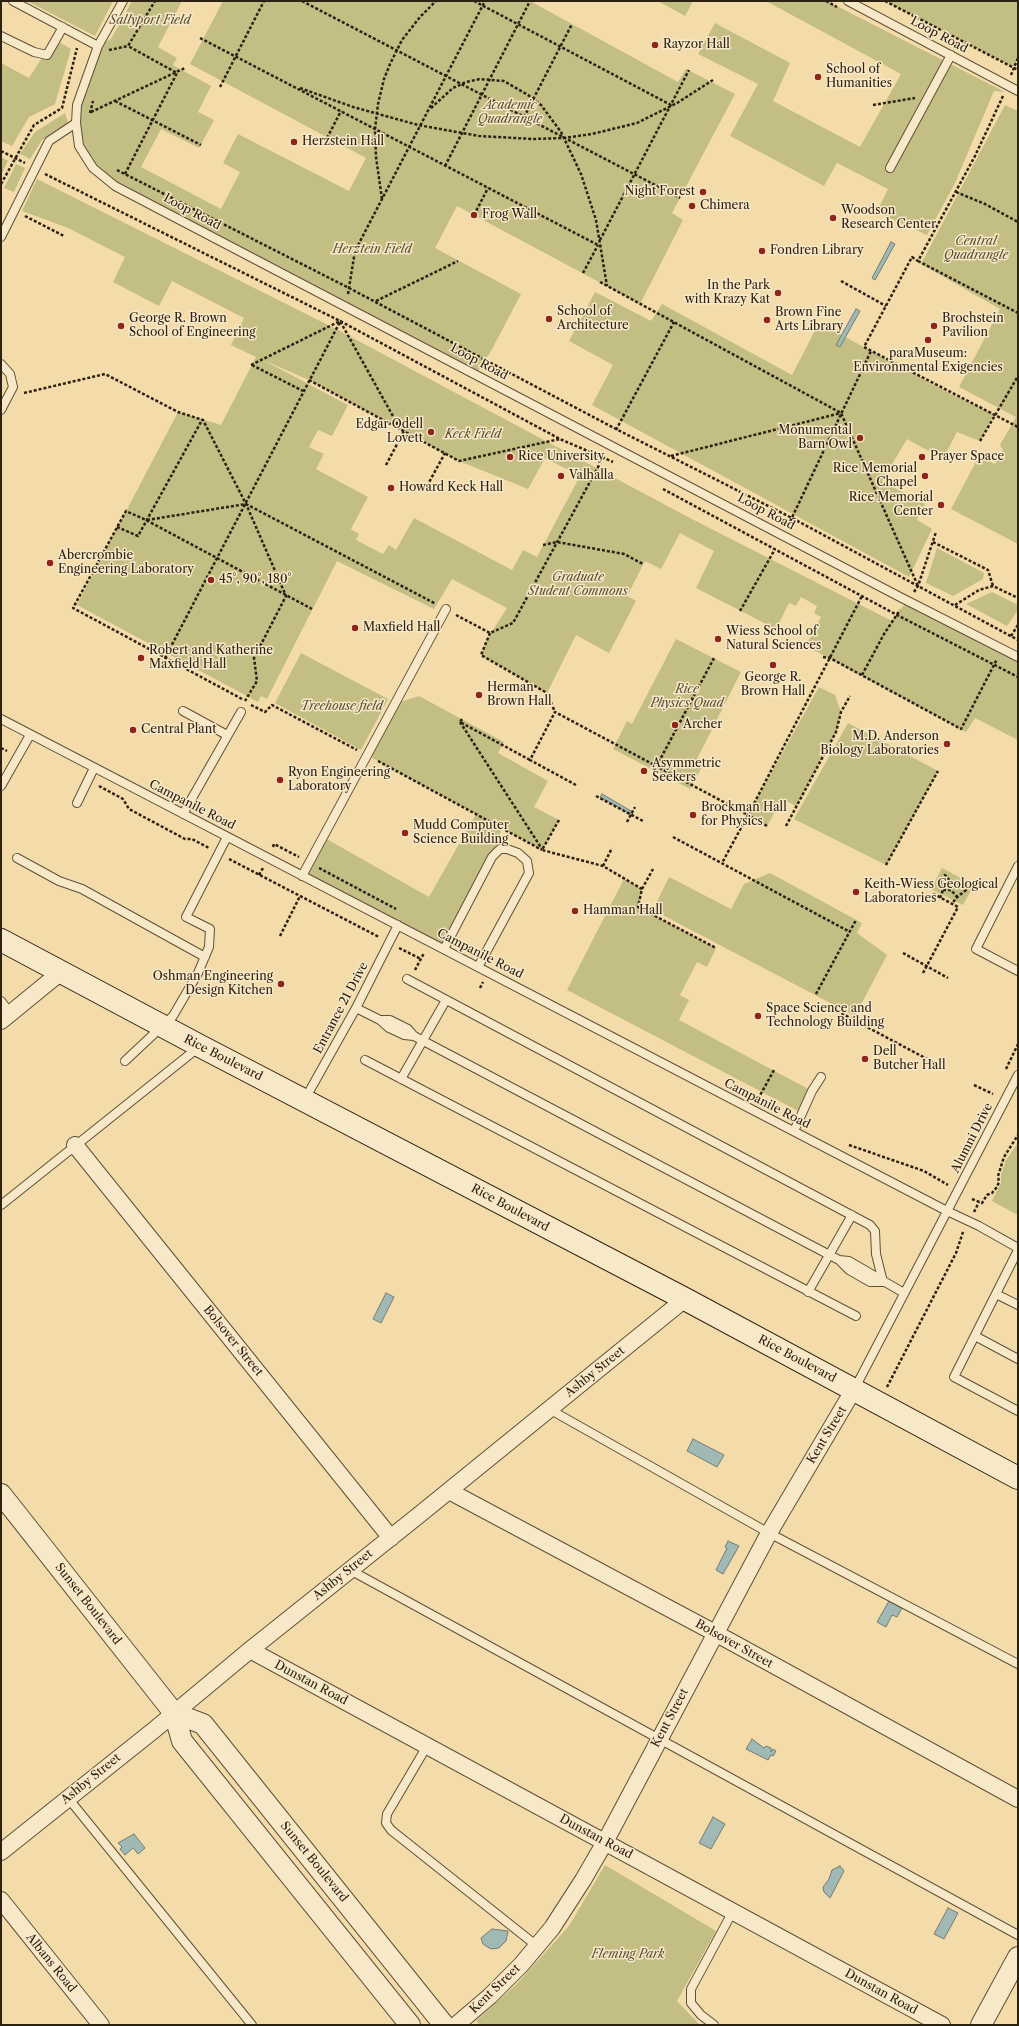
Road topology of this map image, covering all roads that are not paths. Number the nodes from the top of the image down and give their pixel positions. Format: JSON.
{"nodes":[{"id":1,"x":13,"y":1,"type":"edge"},
{"id":2,"x":123,"y":1,"type":"edge"},
{"id":3,"x":848,"y":1,"type":"edge"},
{"id":4,"x":63,"y":27,"type":"junction"},
{"id":5,"x":1,"y":36,"type":"edge"},
{"id":6,"x":101,"y":49,"type":"junction"},
{"id":7,"x":951,"y":55,"type":"junction"},
{"id":8,"x":1018,"y":91,"type":"edge"},
{"id":9,"x":76,"y":123,"type":"junction"},
{"id":10,"x":890,"y":168,"type":"dead end"},
{"id":11,"x":1,"y":237,"type":"edge"},
{"id":12,"x":1,"y":364,"type":"edge"},
{"id":13,"x":1,"y":410,"type":"edge"},
{"id":14,"x":446,"y":609,"type":"road end"},
{"id":15,"x":1018,"y":657,"type":"edge"},
{"id":16,"x":183,"y":711,"type":"dead end"},
{"id":17,"x":241,"y":712,"type":"dead end"},
{"id":18,"x":1,"y":719,"type":"edge"},
{"id":19,"x":30,"y":735,"type":"junction"},
{"id":20,"x":227,"y":735,"type":"junction"},
{"id":21,"x":94,"y":768,"type":"junction"},
{"id":22,"x":1,"y":786,"type":"edge"},
{"id":23,"x":77,"y":803,"type":"dead end"},
{"id":24,"x":184,"y":814,"type":"junction"},
{"id":25,"x":227,"y":837,"type":"junction"},
{"id":26,"x":17,"y":858,"type":"dead end"},
{"id":27,"x":1018,"y":866,"type":"edge"},
{"id":28,"x":302,"y":876,"type":"junction"},
{"id":29,"x":398,"y":925,"type":"junction"},
{"id":30,"x":1,"y":940,"type":"edge"},
{"id":31,"x":444,"y":949,"type":"junction"},
{"id":32,"x":205,"y":957,"type":"junction"},
{"id":33,"x":478,"y":967,"type":"junction"},
{"id":34,"x":1018,"y":971,"type":"edge"},
{"id":35,"x":61,"y":972,"type":"junction"},
{"id":36,"x":408,"y":980,"type":"road end"},
{"id":37,"x":446,"y":1000,"type":"junction"},
{"id":38,"x":356,"y":1008,"type":"junction"},
{"id":39,"x":4,"y":1012,"type":"edge"},
{"id":40,"x":162,"y":1026,"type":"junction"},
{"id":41,"x":423,"y":1040,"type":"junction"},
{"id":42,"x":200,"y":1046,"type":"junction"},
{"id":43,"x":365,"y":1060,"type":"dead end"},
{"id":44,"x":125,"y":1061,"type":"dead end"},
{"id":45,"x":1018,"y":1075,"type":"edge"},
{"id":46,"x":821,"y":1077,"type":"dead end"},
{"id":47,"x":401,"y":1079,"type":"junction"},
{"id":48,"x":304,"y":1100,"type":"junction"},
{"id":49,"x":794,"y":1131,"type":"junction"},
{"id":50,"x":75,"y":1145,"type":"junction"},
{"id":51,"x":1,"y":1205,"type":"edge"},
{"id":52,"x":947,"y":1211,"type":"junction"},
{"id":53,"x":852,"y":1215,"type":"junction"},
{"id":54,"x":1018,"y":1249,"type":"edge"},
{"id":55,"x":829,"y":1254,"type":"junction"},
{"id":56,"x":883,"y":1282,"type":"junction"},
{"id":57,"x":808,"y":1292,"type":"junction"},
{"id":58,"x":904,"y":1293,"type":"junction"},
{"id":59,"x":996,"y":1294,"type":"junction"},
{"id":60,"x":685,"y":1299,"type":"junction"},
{"id":61,"x":1018,"y":1305,"type":"edge"},
{"id":62,"x":856,"y":1316,"type":"dead end"},
{"id":63,"x":975,"y":1336,"type":"junction"},
{"id":64,"x":1018,"y":1359,"type":"edge"},
{"id":65,"x":854,"y":1389,"type":"junction"},
{"id":66,"x":549,"y":1409,"type":"junction"},
{"id":67,"x":1018,"y":1411,"type":"edge"},
{"id":68,"x":1018,"y":1478,"type":"edge"},
{"id":69,"x":449,"y":1491,"type":"junction"},
{"id":70,"x":1,"y":1494,"type":"edge"},
{"id":71,"x":769,"y":1532,"type":"junction"},
{"id":72,"x":391,"y":1538,"type":"junction"},
{"id":73,"x":350,"y":1570,"type":"junction"},
{"id":74,"x":715,"y":1633,"type":"junction"},
{"id":75,"x":250,"y":1650,"type":"junction"},
{"id":76,"x":1018,"y":1664,"type":"edge"},
{"id":77,"x":174,"y":1713,"type":"junction"},
{"id":78,"x":660,"y":1738,"type":"junction"},
{"id":79,"x":428,"y":1746,"type":"junction"},
{"id":80,"x":68,"y":1798,"type":"junction"},
{"id":81,"x":1018,"y":1799,"type":"edge"},
{"id":82,"x":605,"y":1842,"type":"junction"},
{"id":83,"x":1,"y":1852,"type":"edge"},
{"id":84,"x":1,"y":1900,"type":"edge"},
{"id":85,"x":733,"y":1911,"type":"junction"},
{"id":86,"x":1018,"y":1935,"type":"edge"},
{"id":87,"x":537,"y":1946,"type":"junction"},
{"id":88,"x":1018,"y":1957,"type":"edge"},
{"id":89,"x":101,"y":2025,"type":"edge"},
{"id":90,"x":252,"y":2025,"type":"edge"},
{"id":91,"x":410,"y":2025,"type":"edge"},
{"id":92,"x":444,"y":2025,"type":"edge"},
{"id":93,"x":456,"y":2025,"type":"edge"},
{"id":94,"x":714,"y":2025,"type":"edge"},
{"id":95,"x":942,"y":2025,"type":"edge"},
{"id":96,"x":981,"y":2025,"type":"edge"}],
"edges":[{"from":1,"to":4,"type":"lane"},
{"from":2,"to":6,"type":"lane","name":"Loop Road"},
{"from":3,"to":7,"type":"lane","name":"Loop Road"},
{"from":4,"to":5,"type":"lane"},
{"from":4,"to":6,"type":"lane"},
{"from":6,"to":9,"type":"lane","name":"Loop Road"},
{"from":7,"to":8,"type":"lane","name":"Loop Road"},
{"from":7,"to":10,"type":"lane"},
{"from":9,"to":11,"type":"lane"},
{"from":9,"to":15,"type":"lane","name":"Loop Road"},
{"from":12,"to":13,"type":"lane"},
{"from":14,"to":28,"type":"lane"},
{"from":16,"to":20,"type":"lane"},
{"from":17,"to":20,"type":"lane"},
{"from":18,"to":19,"type":"lane","name":"Campanile Road"},
{"from":19,"to":21,"type":"lane","name":"Campanile Road"},
{"from":19,"to":22,"type":"lane"},
{"from":20,"to":24,"type":"lane"},
{"from":21,"to":23,"type":"lane"},
{"from":21,"to":24,"type":"lane","name":"Campanile Road"},
{"from":24,"to":25,"type":"lane","name":"Campanile Road"},
{"from":25,"to":28,"type":"lane","name":"Campanile Road"},
{"from":25,"to":32,"type":"lane"},
{"from":26,"to":32,"type":"lane"},
{"from":27,"to":34,"type":"lane"},
{"from":28,"to":29,"type":"lane","name":"Campanile Road"},
{"from":29,"to":31,"type":"lane","name":"Campanile Road"},
{"from":29,"to":38,"type":"lane","name":"Entrance 21 Drive"},
{"from":30,"to":35,"type":"main road","name":"Rice Boulevard"},
{"from":31,"to":33,"type":"lane","name":"Campanile Road"},
{"from":31,"to":33,"type":"lane"},
{"from":32,"to":40,"type":"lane"},
{"from":33,"to":49,"type":"lane","name":"Campanile Road"},
{"from":35,"to":39,"type":"street"},
{"from":35,"to":40,"type":"main road","name":"Rice Boulevard"},
{"from":36,"to":37,"type":"lane"},
{"from":37,"to":41,"type":"lane"},
{"from":37,"to":53,"type":"lane"},
{"from":38,"to":41,"type":"lane"},
{"from":38,"to":48,"type":"lane","name":"Entrance 21 Drive"},
{"from":40,"to":42,"type":"main road","name":"Rice Boulevard"},
{"from":40,"to":44,"type":"lane"},
{"from":41,"to":47,"type":"lane"},
{"from":41,"to":55,"type":"lane"},
{"from":42,"to":48,"type":"main road","name":"Rice Boulevard"},
{"from":42,"to":50,"type":"lane"},
{"from":43,"to":47,"type":"lane"},
{"from":45,"to":52,"type":"lane","name":"Alumni Drive"},
{"from":46,"to":49,"type":"lane"},
{"from":47,"to":57,"type":"lane"},
{"from":48,"to":60,"type":"main road","name":"Rice Boulevard"},
{"from":49,"to":52,"type":"lane","name":"Campanile Road"},
{"from":50,"to":51,"type":"lane"},
{"from":50,"to":72,"type":"street","name":"Bolsover Street"},
{"from":52,"to":54,"type":"lane","name":"Campanile Road"},
{"from":52,"to":58,"type":"lane","name":"Alumni Drive"},
{"from":53,"to":55,"type":"lane"},
{"from":53,"to":56,"type":"lane"},
{"from":54,"to":59,"type":"lane"},
{"from":55,"to":56,"type":"lane"},
{"from":55,"to":57,"type":"lane"},
{"from":56,"to":58,"type":"lane"},
{"from":57,"to":62,"type":"lane"},
{"from":58,"to":65,"type":"lane","name":"Alumni Drive"},
{"from":59,"to":61,"type":"lane"},
{"from":59,"to":63,"type":"lane"},
{"from":60,"to":65,"type":"main road","name":"Rice Boulevard"},
{"from":60,"to":66,"type":"street","name":"Ashby Street"},
{"from":63,"to":64,"type":"lane"},
{"from":63,"to":67,"type":"lane"},
{"from":65,"to":68,"type":"main road","name":"Rice Boulevard"},
{"from":65,"to":71,"type":"street","name":"Kent Street"},
{"from":66,"to":69,"type":"street","name":"Ashby Street"},
{"from":66,"to":71,"type":"lane"},
{"from":69,"to":72,"type":"street","name":"Ashby Street"},
{"from":69,"to":74,"type":"street","name":"Bolsover Street"},
{"from":70,"to":77,"type":"street","name":"Sunset Boulevard"},
{"from":71,"to":74,"type":"street","name":"Kent Street"},
{"from":71,"to":76,"type":"lane"},
{"from":72,"to":73,"type":"street","name":"Ashby Street"},
{"from":73,"to":75,"type":"street","name":"Ashby Street"},
{"from":73,"to":78,"type":"lane"},
{"from":74,"to":78,"type":"street","name":"Kent Street"},
{"from":74,"to":81,"type":"street","name":"Bolsover Street"},
{"from":75,"to":77,"type":"street","name":"Ashby Street"},
{"from":75,"to":79,"type":"street","name":"Dunstan Road"},
{"from":77,"to":80,"type":"street","name":"Ashby Street"},
{"from":77,"to":91,"type":"street","name":"Sunset Boulevard"},
{"from":77,"to":92,"type":"street","name":"Sunset Boulevard"},
{"from":78,"to":82,"type":"street","name":"Kent Street"},
{"from":78,"to":86,"type":"lane"},
{"from":79,"to":82,"type":"street","name":"Dunstan Road"},
{"from":79,"to":87,"type":"lane"},
{"from":80,"to":83,"type":"street","name":"Ashby Street"},
{"from":80,"to":90,"type":"lane"},
{"from":82,"to":85,"type":"street","name":"Dunstan Road"},
{"from":82,"to":87,"type":"street","name":"Kent Street"},
{"from":84,"to":89,"type":"street","name":"Albans Road"},
{"from":85,"to":94,"type":"lane"},
{"from":85,"to":95,"type":"street","name":"Dunstan Road"},
{"from":87,"to":93,"type":"street","name":"Kent Street"},
{"from":88,"to":96,"type":"street"}]}
